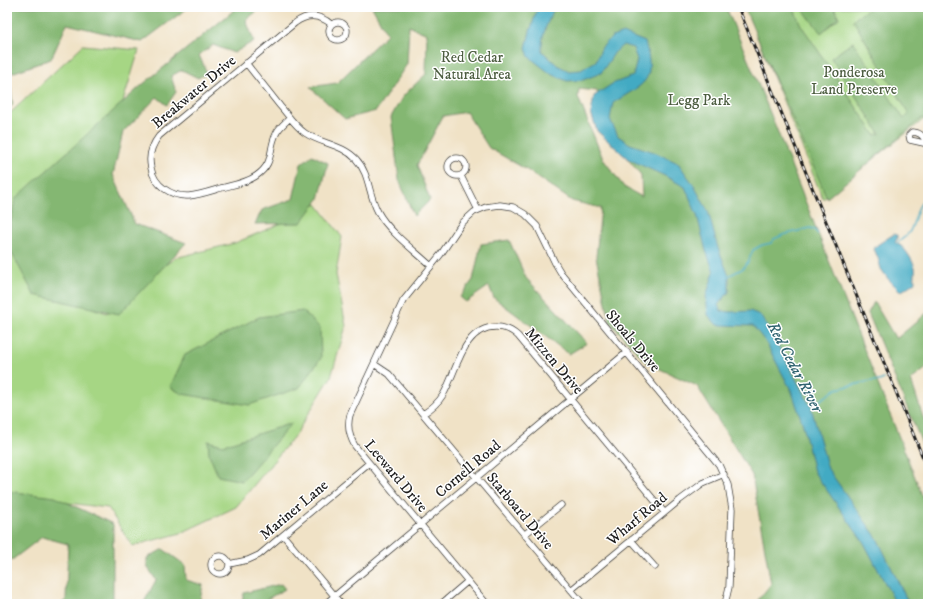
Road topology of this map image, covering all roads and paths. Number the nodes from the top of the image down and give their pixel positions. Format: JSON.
{"nodes":[{"id":1,"x":331,"y":24,"type":"dead end"},
{"id":2,"x":246,"y":63,"type":"junction"},
{"id":3,"x":290,"y":118,"type":"junction"},
{"id":4,"x":461,"y":176,"type":"dead end"},
{"id":5,"x":478,"y":210,"type":"junction"},
{"id":6,"x":431,"y":266,"type":"junction"},
{"id":7,"x":627,"y":352,"type":"junction"},
{"id":8,"x":374,"y":364,"type":"junction"},
{"id":9,"x":570,"y":400,"type":"junction"},
{"id":10,"x":423,"y":414,"type":"junction"},
{"id":11,"x":369,"y":464,"type":"junction"},
{"id":12,"x":724,"y":474,"type":"junction"},
{"id":13,"x":476,"y":477,"type":"junction"},
{"id":14,"x":561,"y":505,"type":"dead end"},
{"id":15,"x":664,"y":512,"type":"junction"},
{"id":16,"x":420,"y":524,"type":"junction"},
{"id":17,"x":283,"y":535,"type":"junction"},
{"id":18,"x":524,"y":535,"type":"junction"},
{"id":19,"x":631,"y":540,"type":"junction"},
{"id":20,"x":230,"y":564,"type":"dead end"},
{"id":21,"x":655,"y":567,"type":"dead end"},
{"id":22,"x":468,"y":581,"type":"junction"},
{"id":23,"x":571,"y":590,"type":"junction"},
{"id":24,"x":334,"y":596,"type":"junction"},
{"id":25,"x":325,"y":604,"type":"edge"},
{"id":26,"x":341,"y":604,"type":"edge"},
{"id":27,"x":442,"y":604,"type":"edge"},
{"id":28,"x":487,"y":604,"type":"edge"},
{"id":29,"x":583,"y":604,"type":"edge"},
{"id":30,"x":725,"y":604,"type":"edge"}],
"edges":[{"from":1,"to":2,"type":"street","name":"Breakwater Drive"},
{"from":2,"to":3,"type":"street"},
{"from":2,"to":3,"type":"street","name":"Breakwater Drive"},
{"from":3,"to":6,"type":"street"},
{"from":4,"to":5,"type":"street"},
{"from":5,"to":6,"type":"street","name":"Shoals Drive"},
{"from":5,"to":7,"type":"street","name":"Shoals Drive"},
{"from":6,"to":8,"type":"street","name":"Leeward Drive"},
{"from":7,"to":9,"type":"street","name":"Cornell Road"},
{"from":7,"to":12,"type":"street","name":"Shoals Drive"},
{"from":8,"to":10,"type":"street","name":"Starboard Drive"},
{"from":8,"to":11,"type":"street","name":"Leeward Drive"},
{"from":9,"to":10,"type":"street","name":"Mizzen Drive"},
{"from":9,"to":13,"type":"street","name":"Cornell Road"},
{"from":9,"to":15,"type":"street","name":"Mizzen Drive"},
{"from":10,"to":13,"type":"street","name":"Starboard Drive"},
{"from":11,"to":16,"type":"street","name":"Leeward Drive"},
{"from":11,"to":17,"type":"street","name":"Mariner Lane"},
{"from":12,"to":15,"type":"street","name":"Wharf Road"},
{"from":12,"to":30,"type":"street","name":"Shoals Drive"},
{"from":13,"to":16,"type":"street","name":"Cornell Road"},
{"from":13,"to":18,"type":"street","name":"Starboard Drive"},
{"from":14,"to":18,"type":"street"},
{"from":15,"to":19,"type":"street","name":"Wharf Road"},
{"from":16,"to":22,"type":"street","name":"Leeward Drive"},
{"from":16,"to":24,"type":"street","name":"Cornell Road"},
{"from":17,"to":20,"type":"street","name":"Mariner Lane"},
{"from":17,"to":24,"type":"street"},
{"from":18,"to":23,"type":"street","name":"Starboard Drive"},
{"from":19,"to":21,"type":"street"},
{"from":19,"to":23,"type":"street","name":"Wharf Road"},
{"from":22,"to":27,"type":"street"},
{"from":22,"to":28,"type":"street","name":"Leeward Drive"},
{"from":23,"to":29,"type":"street","name":"Starboard Drive"},
{"from":24,"to":25,"type":"street","name":"Cornell Road"},
{"from":24,"to":26,"type":"street"}]}
